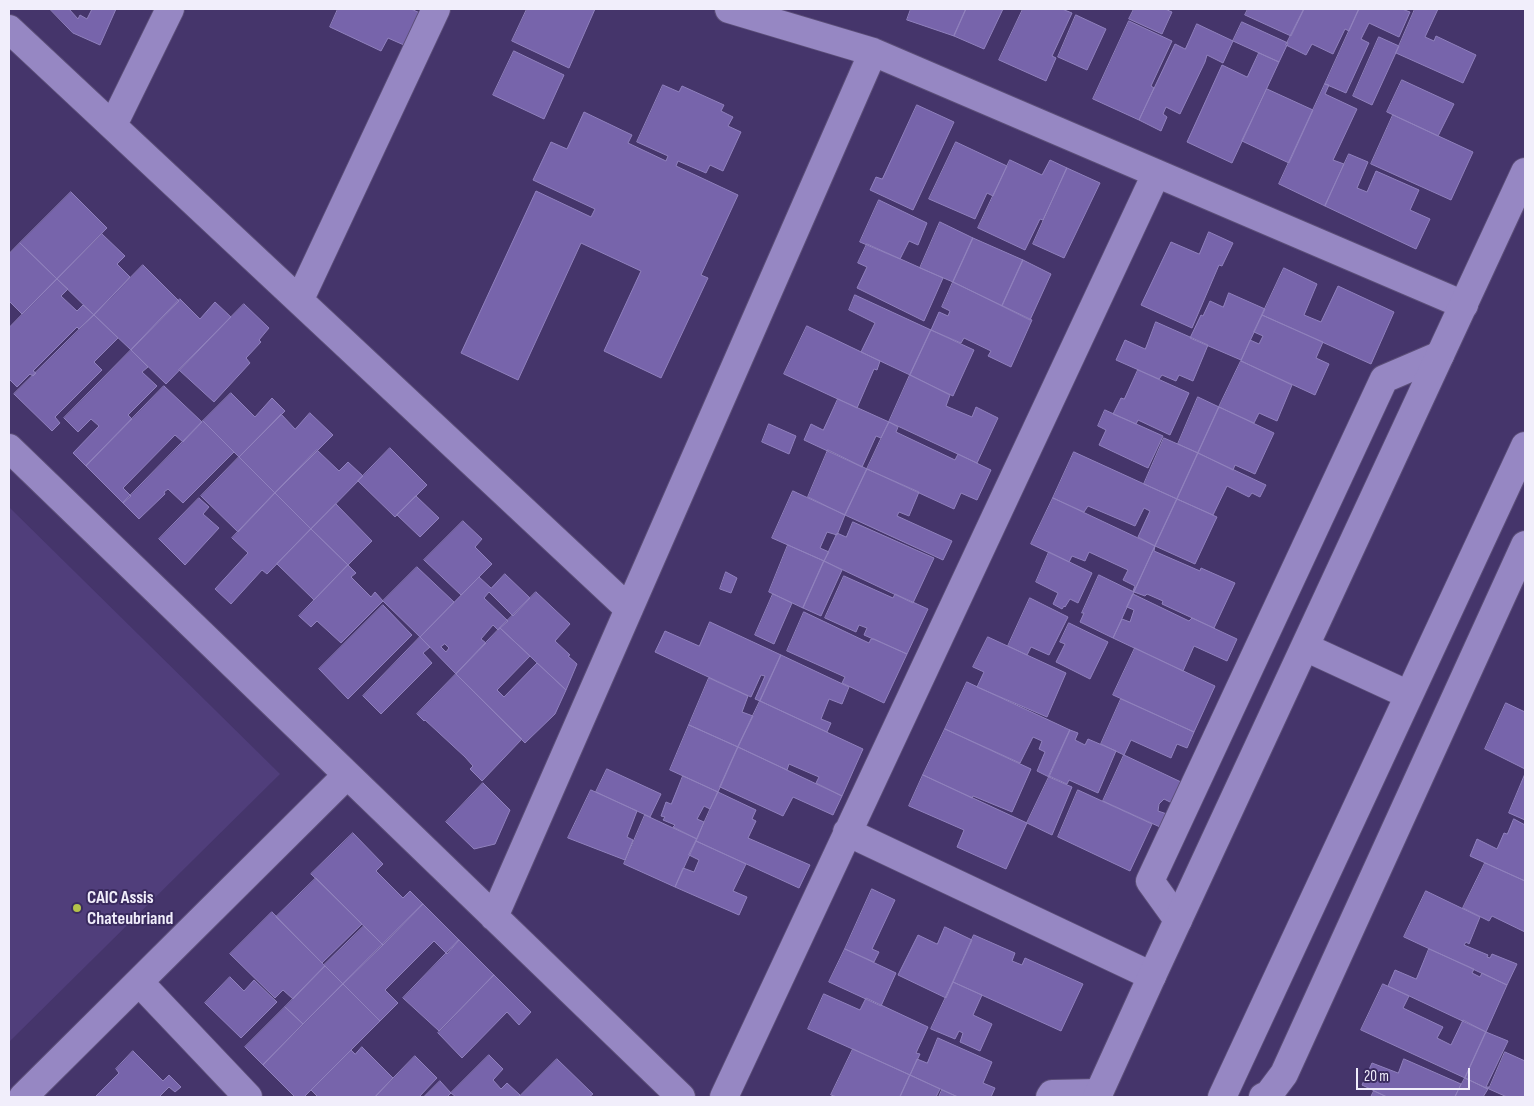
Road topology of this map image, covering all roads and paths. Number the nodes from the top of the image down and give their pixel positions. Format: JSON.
{"nodes":[{"id":1,"x":170,"y":9,"type":"edge"},
{"id":2,"x":436,"y":9,"type":"edge"},
{"id":3,"x":729,"y":9,"type":"edge"},
{"id":4,"x":9,"y":29,"type":"edge"},
{"id":5,"x":873,"y":52,"type":"junction"},
{"id":6,"x":113,"y":125,"type":"junction"},
{"id":7,"x":1525,"y":172,"type":"edge"},
{"id":8,"x":1156,"y":174,"type":"junction"},
{"id":9,"x":300,"y":299,"type":"junction"},
{"id":10,"x":1464,"y":304,"type":"junction"},
{"id":11,"x":1440,"y":355,"type":"junction"},
{"id":12,"x":1525,"y":446,"type":"edge"},
{"id":13,"x":9,"y":448,"type":"edge"},
{"id":14,"x":1525,"y":545,"type":"edge"},
{"id":15,"x":629,"y":609,"type":"junction"},
{"id":16,"x":1305,"y":647,"type":"junction"},
{"id":17,"x":1409,"y":695,"type":"junction"},
{"id":18,"x":347,"y":775,"type":"junction"},
{"id":19,"x":847,"y":832,"type":"junction"},
{"id":20,"x":494,"y":916,"type":"junction"},
{"id":21,"x":1178,"y":920,"type":"junction"},
{"id":22,"x":1152,"y":976,"type":"junction"},
{"id":23,"x":139,"y":982,"type":"junction"},
{"id":24,"x":1098,"y":1095,"type":"edge"},
{"id":25,"x":23,"y":1097,"type":"edge"},
{"id":26,"x":248,"y":1097,"type":"edge"},
{"id":27,"x":681,"y":1097,"type":"edge"},
{"id":28,"x":724,"y":1097,"type":"edge"},
{"id":29,"x":1050,"y":1097,"type":"edge"},
{"id":30,"x":1222,"y":1097,"type":"edge"},
{"id":31,"x":1263,"y":1097,"type":"edge"}],
"edges":[{"from":1,"to":6,"type":"street"},
{"from":2,"to":9,"type":"street"},
{"from":3,"to":5,"type":"street"},
{"from":4,"to":6,"type":"street"},
{"from":5,"to":8,"type":"street"},
{"from":5,"to":15,"type":"street"},
{"from":6,"to":9,"type":"street"},
{"from":7,"to":10,"type":"street"},
{"from":8,"to":10,"type":"street"},
{"from":8,"to":19,"type":"street"},
{"from":9,"to":15,"type":"street"},
{"from":10,"to":11,"type":"street"},
{"from":11,"to":16,"type":"street"},
{"from":11,"to":21,"type":"street"},
{"from":12,"to":17,"type":"street"},
{"from":13,"to":18,"type":"street"},
{"from":14,"to":31,"type":"street"},
{"from":15,"to":20,"type":"street"},
{"from":16,"to":17,"type":"street"},
{"from":16,"to":21,"type":"street"},
{"from":17,"to":30,"type":"street"},
{"from":18,"to":20,"type":"street"},
{"from":18,"to":23,"type":"street"},
{"from":19,"to":22,"type":"street"},
{"from":19,"to":28,"type":"street"},
{"from":20,"to":27,"type":"street"},
{"from":21,"to":22,"type":"street"},
{"from":22,"to":24,"type":"street"},
{"from":23,"to":25,"type":"street"},
{"from":23,"to":26,"type":"street"},
{"from":24,"to":29,"type":"street"}]}
